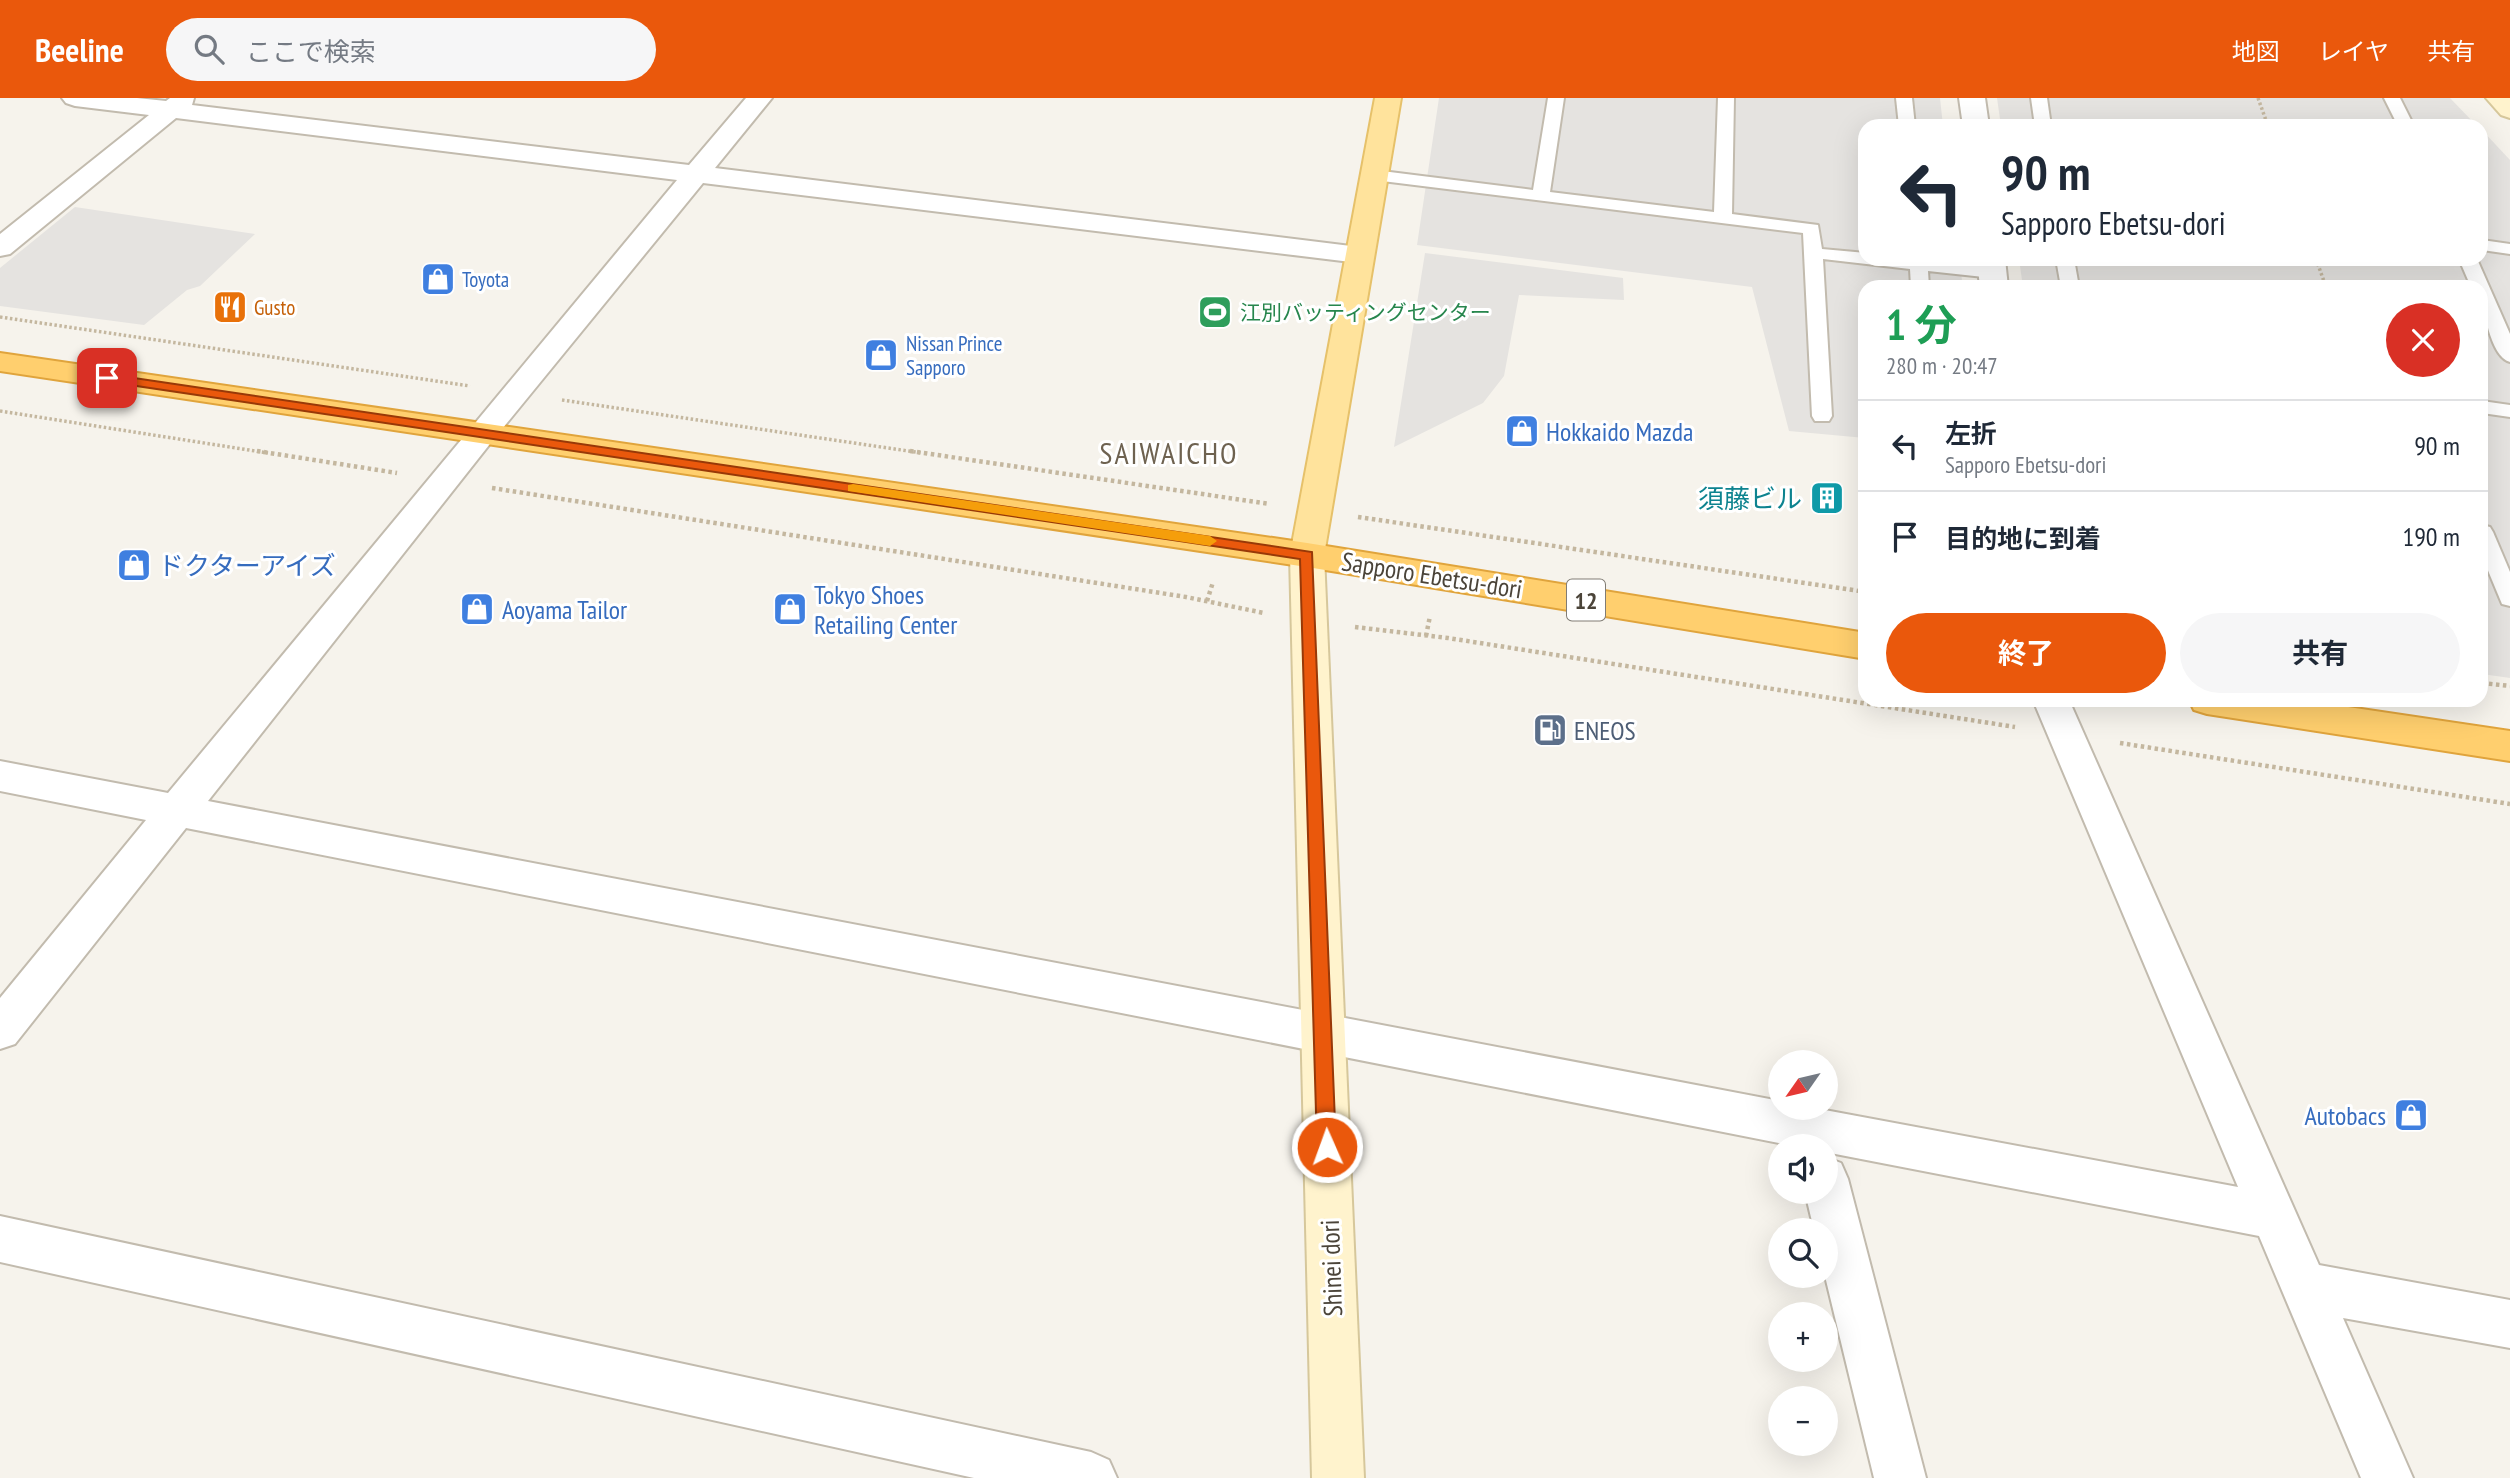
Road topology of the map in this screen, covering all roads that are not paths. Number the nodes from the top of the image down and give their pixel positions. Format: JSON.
{"nodes":[{"id":1,"x":75,"y":98,"type":"edge"},
{"id":2,"x":759,"y":98,"type":"edge"},
{"id":3,"x":1388,"y":98,"type":"edge"},
{"id":4,"x":1556,"y":98,"type":"edge"},
{"id":5,"x":1726,"y":98,"type":"edge"},
{"id":6,"x":1905,"y":98,"type":"edge"},
{"id":7,"x":1971,"y":98,"type":"edge"},
{"id":8,"x":2039,"y":98,"type":"edge"},
{"id":9,"x":2392,"y":98,"type":"edge"},
{"id":10,"x":2498,"y":98,"type":"edge"},
{"id":11,"x":178,"y":104,"type":"edge"},
{"id":12,"x":2510,"y":110,"type":"edge"},
{"id":13,"x":1906,"y":119,"type":"edge"},
{"id":14,"x":1975,"y":119,"type":"edge"},
{"id":15,"x":2042,"y":119,"type":"edge"},
{"id":16,"x":2402,"y":119,"type":"edge"},
{"id":17,"x":698,"y":174,"type":"junction"},
{"id":18,"x":1374,"y":175,"type":"junction"},
{"id":19,"x":1541,"y":196,"type":"junction"},
{"id":20,"x":1723,"y":218,"type":"junction"},
{"id":21,"x":2488,"y":246,"type":"edge"},
{"id":22,"x":0,"y":248,"type":"edge"},
{"id":23,"x":2510,"y":249,"type":"edge"},
{"id":24,"x":1812,"y":253,"type":"junction"},
{"id":25,"x":1359,"y":255,"type":"junction"},
{"id":26,"x":1858,"y":257,"type":"edge"},
{"id":27,"x":1949,"y":266,"type":"edge"},
{"id":28,"x":1993,"y":273,"type":"edge"},
{"id":29,"x":2488,"y":304,"type":"edge"},
{"id":30,"x":2510,"y":356,"type":"edge"},
{"id":31,"x":0,"y":362,"type":"edge"},
{"id":32,"x":2488,"y":408,"type":"edge"},
{"id":33,"x":2510,"y":411,"type":"edge"},
{"id":34,"x":1822,"y":416,"type":"dead end"},
{"id":35,"x":482,"y":433,"type":"junction"},
{"id":36,"x":2488,"y":546,"type":"edge"},
{"id":37,"x":1307,"y":555,"type":"junction"},
{"id":38,"x":2510,"y":598,"type":"edge"},
{"id":39,"x":1858,"y":645,"type":"edge"},
{"id":40,"x":2253,"y":707,"type":"edge"},
{"id":41,"x":2059,"y":717,"type":"edge"},
{"id":42,"x":2510,"y":746,"type":"edge"},
{"id":43,"x":0,"y":776,"type":"edge"},
{"id":44,"x":178,"y":810,"type":"junction"},
{"id":45,"x":0,"y":1030,"type":"edge"},
{"id":46,"x":1323,"y":1036,"type":"junction"},
{"id":47,"x":1800,"y":1134,"type":"edge"},
{"id":48,"x":1838,"y":1141,"type":"edge"},
{"id":49,"x":1831,"y":1204,"type":"edge"},
{"id":50,"x":2274,"y":1216,"type":"junction"},
{"id":51,"x":0,"y":1239,"type":"edge"},
{"id":52,"x":2305,"y":1287,"type":"junction"},
{"id":53,"x":2510,"y":1324,"type":"edge"},
{"id":54,"x":1091,"y":1478,"type":"edge"},
{"id":55,"x":1338,"y":1478,"type":"edge"},
{"id":56,"x":1900,"y":1478,"type":"edge"},
{"id":57,"x":2387,"y":1478,"type":"edge"}],
"edges":[{"from":1,"to":11,"type":"street"},
{"from":2,"to":17,"type":"street"},
{"from":3,"to":18,"type":"main road"},
{"from":4,"to":19,"type":"lane"},
{"from":5,"to":20,"type":"lane"},
{"from":6,"to":13,"type":"lane"},
{"from":7,"to":14,"type":"street"},
{"from":8,"to":15,"type":"lane"},
{"from":9,"to":16,"type":"lane"},
{"from":10,"to":12,"type":"street"},
{"from":11,"to":17,"type":"street"},
{"from":11,"to":22,"type":"street"},
{"from":17,"to":25,"type":"street"},
{"from":17,"to":35,"type":"street"},
{"from":18,"to":19,"type":"lane"},
{"from":18,"to":25,"type":"main road"},
{"from":19,"to":20,"type":"lane"},
{"from":20,"to":24,"type":"lane"},
{"from":21,"to":23,"type":"lane"},
{"from":24,"to":26,"type":"lane"},
{"from":24,"to":34,"type":"lane"},
{"from":25,"to":37,"type":"main road"},
{"from":27,"to":28,"type":"lane"},
{"from":29,"to":30,"type":"lane"},
{"from":31,"to":35,"type":"highway","name":"Sapporo Ebetsu-dori","number":"12"},
{"from":32,"to":33,"type":"lane"},
{"from":35,"to":37,"type":"highway","name":"Sapporo Ebetsu-dori","number":"12"},
{"from":35,"to":44,"type":"street"},
{"from":36,"to":38,"type":"lane"},
{"from":37,"to":39,"type":"highway","name":"Sapporo Ebetsu-dori","number":"12"},
{"from":37,"to":46,"type":"street","name":"Shinei dori"},
{"from":40,"to":42,"type":"highway"},
{"from":41,"to":50,"type":"street"},
{"from":43,"to":44,"type":"street"},
{"from":44,"to":45,"type":"street"},
{"from":44,"to":46,"type":"street"},
{"from":46,"to":47,"type":"street"},
{"from":46,"to":55,"type":"street","name":"Shinei dori"},
{"from":48,"to":50,"type":"street"},
{"from":49,"to":56,"type":"street"},
{"from":50,"to":52,"type":"street"},
{"from":51,"to":54,"type":"street"},
{"from":52,"to":53,"type":"street"},
{"from":52,"to":57,"type":"street"}]}
